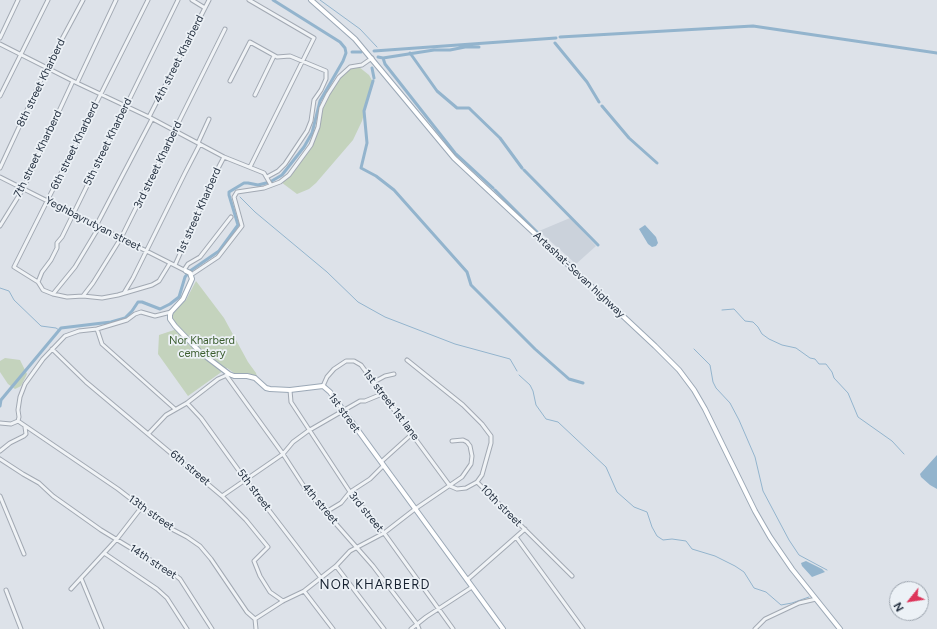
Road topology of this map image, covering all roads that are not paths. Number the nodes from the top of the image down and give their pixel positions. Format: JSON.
{"nodes":[{"id":1,"x":18,"y":0,"type":"edge"},
{"id":2,"x":48,"y":0,"type":"edge"},
{"id":3,"x":83,"y":0,"type":"edge"},
{"id":4,"x":116,"y":0,"type":"edge"},
{"id":5,"x":148,"y":0,"type":"edge"},
{"id":6,"x":178,"y":0,"type":"edge"},
{"id":7,"x":192,"y":0,"type":"edge"},
{"id":8,"x":209,"y":0,"type":"edge"},
{"id":9,"x":249,"y":0,"type":"edge"},
{"id":10,"x":311,"y":0,"type":"edge"},
{"id":11,"x":205,"y":8,"type":"junction"},
{"id":12,"x":225,"y":29,"type":"dead end"},
{"id":13,"x":0,"y":38,"type":"edge"},
{"id":14,"x":0,"y":44,"type":"edge"},
{"id":15,"x":20,"y":54,"type":"junction"},
{"id":16,"x":274,"y":56,"type":"junction"},
{"id":17,"x":372,"y":58,"type":"junction"},
{"id":18,"x":302,"y":61,"type":"junction"},
{"id":19,"x":47,"y":67,"type":"junction"},
{"id":20,"x":230,"y":81,"type":"dead end"},
{"id":21,"x":75,"y":82,"type":"junction"},
{"id":22,"x":100,"y":94,"type":"junction"},
{"id":23,"x":255,"y":95,"type":"dead end"},
{"id":24,"x":0,"y":96,"type":"edge"},
{"id":25,"x":125,"y":106,"type":"junction"},
{"id":26,"x":151,"y":118,"type":"junction"},
{"id":27,"x":209,"y":119,"type":"dead end"},
{"id":28,"x":175,"y":131,"type":"junction"},
{"id":29,"x":199,"y":144,"type":"junction"},
{"id":30,"x":224,"y":157,"type":"junction"},
{"id":31,"x":250,"y":167,"type":"junction"},
{"id":32,"x":0,"y":168,"type":"edge"},
{"id":33,"x":0,"y":177,"type":"edge"},
{"id":34,"x":267,"y":177,"type":"junction"},
{"id":35,"x":271,"y":185,"type":"junction"},
{"id":36,"x":23,"y":189,"type":"junction"},
{"id":37,"x":47,"y":202,"type":"junction"},
{"id":38,"x":72,"y":214,"type":"junction"},
{"id":39,"x":231,"y":217,"type":"dead end"},
{"id":40,"x":0,"y":226,"type":"edge"},
{"id":41,"x":97,"y":227,"type":"junction"},
{"id":42,"x":121,"y":238,"type":"junction"},
{"id":43,"x":146,"y":251,"type":"junction"},
{"id":44,"x":170,"y":263,"type":"junction"},
{"id":45,"x":175,"y":266,"type":"junction"},
{"id":46,"x":188,"y":272,"type":"junction"},
{"id":47,"x":38,"y":282,"type":"junction"},
{"id":48,"x":124,"y":293,"type":"junction"},
{"id":49,"x":53,"y":294,"type":"junction"},
{"id":50,"x":84,"y":296,"type":"junction"},
{"id":51,"x":171,"y":312,"type":"junction"},
{"id":52,"x":97,"y":329,"type":"junction"},
{"id":53,"x":52,"y":349,"type":"junction"},
{"id":54,"x":407,"y":360,"type":"dead end"},
{"id":55,"x":394,"y":374,"type":"dead end"},
{"id":56,"x":227,"y":375,"type":"junction"},
{"id":57,"x":374,"y":382,"type":"junction"},
{"id":58,"x":323,"y":386,"type":"junction"},
{"id":59,"x":290,"y":390,"type":"junction"},
{"id":60,"x":382,"y":394,"type":"junction"},
{"id":61,"x":187,"y":403,"type":"junction"},
{"id":62,"x":175,"y":409,"type":"junction"},
{"id":63,"x":343,"y":412,"type":"junction"},
{"id":64,"x":18,"y":421,"type":"junction"},
{"id":65,"x":0,"y":423,"type":"edge"},
{"id":66,"x":25,"y":426,"type":"junction"},
{"id":67,"x":308,"y":431,"type":"junction"},
{"id":68,"x":149,"y":433,"type":"junction"},
{"id":69,"x":412,"y":434,"type":"junction"},
{"id":70,"x":452,"y":441,"type":"dead end"},
{"id":71,"x":0,"y":451,"type":"edge"},
{"id":72,"x":283,"y":454,"type":"junction"},
{"id":73,"x":0,"y":459,"type":"edge"},
{"id":74,"x":382,"y":464,"type":"junction"},
{"id":75,"x":245,"y":479,"type":"junction"},
{"id":76,"x":477,"y":482,"type":"junction"},
{"id":77,"x":450,"y":486,"type":"junction"},
{"id":78,"x":350,"y":492,"type":"junction"},
{"id":79,"x":0,"y":496,"type":"edge"},
{"id":80,"x":222,"y":496,"type":"junction"},
{"id":81,"x":141,"y":508,"type":"junction"},
{"id":82,"x":415,"y":509,"type":"junction"},
{"id":83,"x":326,"y":512,"type":"junction"},
{"id":84,"x":525,"y":529,"type":"junction"},
{"id":85,"x":384,"y":533,"type":"junction"},
{"id":86,"x":516,"y":537,"type":"junction"},
{"id":87,"x":117,"y":539,"type":"junction"},
{"id":88,"x":357,"y":548,"type":"junction"},
{"id":89,"x":104,"y":553,"type":"junction"},
{"id":90,"x":24,"y":554,"type":"dead end"},
{"id":91,"x":336,"y":566,"type":"junction"},
{"id":92,"x":572,"y":576,"type":"dead end"},
{"id":93,"x":81,"y":578,"type":"junction"},
{"id":94,"x":321,"y":578,"type":"junction"},
{"id":95,"x":467,"y":580,"type":"junction"},
{"id":96,"x":472,"y":587,"type":"junction"},
{"id":97,"x":71,"y":588,"type":"dead end"},
{"id":98,"x":6,"y":590,"type":"dead end"},
{"id":99,"x":304,"y":591,"type":"junction"},
{"id":100,"x":816,"y":599,"type":"junction"},
{"id":101,"x":283,"y":601,"type":"junction"},
{"id":102,"x":439,"y":609,"type":"junction"},
{"id":103,"x":255,"y":620,"type":"junction"},
{"id":104,"x":417,"y":624,"type":"junction"},
{"id":105,"x":21,"y":629,"type":"edge"},
{"id":106,"x":102,"y":629,"type":"edge"},
{"id":107,"x":187,"y":629,"type":"edge"},
{"id":108,"x":212,"y":629,"type":"edge"},
{"id":109,"x":256,"y":629,"type":"edge"},
{"id":110,"x":333,"y":629,"type":"edge"},
{"id":111,"x":384,"y":629,"type":"edge"},
{"id":112,"x":411,"y":629,"type":"edge"},
{"id":113,"x":419,"y":629,"type":"edge"},
{"id":114,"x":453,"y":629,"type":"edge"},
{"id":115,"x":504,"y":629,"type":"edge"},
{"id":116,"x":583,"y":629,"type":"edge"},
{"id":117,"x":755,"y":629,"type":"edge"},
{"id":118,"x":840,"y":629,"type":"edge"}],
"edges":[{"from":1,"to":13,"type":"street"},
{"from":2,"to":15,"type":"street"},
{"from":3,"to":19,"type":"street","name":"8th street Kharberd"},
{"from":4,"to":21,"type":"street","name":"7th street Kharberd"},
{"from":5,"to":22,"type":"street","name":"6th street Kharberd"},
{"from":6,"to":25,"type":"street","name":"5th street Kharberd"},
{"from":7,"to":11,"type":"street"},
{"from":8,"to":11,"type":"street","name":"4th street Kharberd"},
{"from":9,"to":18,"type":"street"},
{"from":10,"to":17,"type":"main road","name":"Artashat-Sevan highway"},
{"from":11,"to":26,"type":"street","name":"4th street Kharberd"},
{"from":12,"to":28,"type":"street","name":"3rd street Kharberd"},
{"from":14,"to":15,"type":"street"},
{"from":15,"to":19,"type":"street"},
{"from":15,"to":24,"type":"street"},
{"from":16,"to":18,"type":"street"},
{"from":16,"to":20,"type":"street"},
{"from":16,"to":23,"type":"street"},
{"from":17,"to":35,"type":"street"},
{"from":17,"to":100,"type":"main road","name":"Artashat-Sevan highway"},
{"from":18,"to":31,"type":"street"},
{"from":18,"to":34,"type":"street"},
{"from":19,"to":21,"type":"street"},
{"from":19,"to":32,"type":"street","name":"8th street Kharberd"},
{"from":21,"to":22,"type":"street"},
{"from":21,"to":36,"type":"street","name":"7th street Kharberd"},
{"from":22,"to":25,"type":"street"},
{"from":22,"to":37,"type":"street","name":"6th street Kharberd"},
{"from":25,"to":26,"type":"street"},
{"from":25,"to":38,"type":"street","name":"5th street Kharberd"},
{"from":26,"to":28,"type":"street"},
{"from":26,"to":41,"type":"street","name":"4th street Kharberd"},
{"from":27,"to":29,"type":"street"},
{"from":28,"to":29,"type":"street"},
{"from":28,"to":42,"type":"street","name":"3rd street Kharberd"},
{"from":29,"to":30,"type":"street"},
{"from":29,"to":43,"type":"street"},
{"from":30,"to":31,"type":"street"},
{"from":30,"to":45,"type":"street","name":"1st street Kharberd"},
{"from":31,"to":34,"type":"street"},
{"from":33,"to":36,"type":"street","name":"Yeghbayrutyan street"},
{"from":34,"to":35,"type":"street"},
{"from":35,"to":46,"type":"street"},
{"from":36,"to":37,"type":"street","name":"Yeghbayrutyan street"},
{"from":36,"to":40,"type":"street","name":"7th street Kharberd"},
{"from":37,"to":38,"type":"street","name":"Yeghbayrutyan street"},
{"from":37,"to":47,"type":"street","name":"6th street Kharberd"},
{"from":38,"to":41,"type":"street","name":"Yeghbayrutyan street"},
{"from":38,"to":47,"type":"street","name":"5th street Kharberd"},
{"from":39,"to":46,"type":"street"},
{"from":41,"to":42,"type":"street","name":"Yeghbayrutyan street"},
{"from":41,"to":49,"type":"street","name":"4th street Kharberd"},
{"from":42,"to":43,"type":"street","name":"Yeghbayrutyan street"},
{"from":42,"to":50,"type":"street","name":"3rd street Kharberd"},
{"from":43,"to":44,"type":"street","name":"Yeghbayrutyan street"},
{"from":43,"to":48,"type":"street"},
{"from":44,"to":45,"type":"street","name":"Yeghbayrutyan street"},
{"from":44,"to":48,"type":"street","name":"1st street Kharberd"},
{"from":45,"to":46,"type":"street","name":"Yeghbayrutyan street"},
{"from":46,"to":51,"type":"main road"},
{"from":47,"to":49,"type":"street"},
{"from":48,"to":50,"type":"street","name":"1st street Kharberd"},
{"from":49,"to":50,"type":"street","name":"1st street Kharberd"},
{"from":51,"to":52,"type":"street"},
{"from":51,"to":56,"type":"main road"},
{"from":52,"to":53,"type":"street"},
{"from":52,"to":62,"type":"street"},
{"from":53,"to":64,"type":"street"},
{"from":53,"to":68,"type":"street","name":"6th street"},
{"from":54,"to":76,"type":"street","name":"10th street"},
{"from":55,"to":57,"type":"street"},
{"from":56,"to":59,"type":"main road","name":"1st street"},
{"from":56,"to":61,"type":"street"},
{"from":56,"to":72,"type":"street","name":"4th street"},
{"from":57,"to":58,"type":"street","name":"1st street 1st lane"},
{"from":57,"to":60,"type":"street","name":"1st street 1st lane"},
{"from":58,"to":59,"type":"main road","name":"1st street"},
{"from":58,"to":63,"type":"main road","name":"1st street"},
{"from":59,"to":67,"type":"street","name":"3rd street"},
{"from":60,"to":63,"type":"street"},
{"from":60,"to":69,"type":"street","name":"1st street 1st lane"},
{"from":61,"to":62,"type":"street"},
{"from":61,"to":75,"type":"street","name":"5th street"},
{"from":62,"to":68,"type":"street"},
{"from":63,"to":67,"type":"street"},
{"from":63,"to":74,"type":"main road","name":"1st street"},
{"from":64,"to":65,"type":"street"},
{"from":64,"to":66,"type":"street","name":"13th street"},
{"from":66,"to":71,"type":"street"},
{"from":66,"to":81,"type":"street","name":"13th street"},
{"from":67,"to":72,"type":"street"},
{"from":67,"to":78,"type":"street","name":"3rd street"},
{"from":68,"to":80,"type":"street","name":"6th street"},
{"from":69,"to":74,"type":"street"},
{"from":69,"to":77,"type":"street","name":"1st street 1st lane"},
{"from":70,"to":77,"type":"street"},
{"from":72,"to":75,"type":"street"},
{"from":72,"to":83,"type":"street","name":"4th street"},
{"from":73,"to":87,"type":"street","name":"14th street"},
{"from":74,"to":78,"type":"street"},
{"from":74,"to":82,"type":"main road","name":"1st street"},
{"from":75,"to":80,"type":"street"},
{"from":75,"to":94,"type":"street","name":"5th street"},
{"from":76,"to":77,"type":"street"},
{"from":76,"to":84,"type":"street","name":"10th street"},
{"from":77,"to":82,"type":"street"},
{"from":78,"to":83,"type":"street"},
{"from":78,"to":85,"type":"street","name":"3rd street"},
{"from":79,"to":90,"type":"street"},
{"from":80,"to":101,"type":"street","name":"6th street"},
{"from":81,"to":87,"type":"street"},
{"from":81,"to":103,"type":"street","name":"13th street"},
{"from":82,"to":85,"type":"street"},
{"from":82,"to":95,"type":"main road","name":"1st street"},
{"from":83,"to":88,"type":"street","name":"4th street"},
{"from":84,"to":86,"type":"street"},
{"from":84,"to":92,"type":"street","name":"10th street"},
{"from":85,"to":88,"type":"street"},
{"from":85,"to":102,"type":"street","name":"3rd street"},
{"from":86,"to":95,"type":"street"},
{"from":86,"to":116,"type":"street","name":"10th street"},
{"from":87,"to":89,"type":"street"},
{"from":87,"to":108,"type":"street","name":"14th street"},
{"from":88,"to":91,"type":"street"},
{"from":88,"to":104,"type":"street","name":"4th street"},
{"from":89,"to":93,"type":"street"},
{"from":89,"to":107,"type":"street"},
{"from":91,"to":94,"type":"street"},
{"from":91,"to":111,"type":"street"},
{"from":93,"to":97,"type":"street"},
{"from":93,"to":106,"type":"street"},
{"from":94,"to":99,"type":"street"},
{"from":95,"to":96,"type":"main road","name":"1st street"},
{"from":96,"to":102,"type":"street"},
{"from":96,"to":115,"type":"main road","name":"1st street"},
{"from":98,"to":105,"type":"street"},
{"from":99,"to":101,"type":"street"},
{"from":99,"to":110,"type":"street"},
{"from":100,"to":117,"type":"street"},
{"from":100,"to":118,"type":"main road","name":"Artashat-Sevan highway"},
{"from":101,"to":103,"type":"street"},
{"from":102,"to":104,"type":"street"},
{"from":102,"to":114,"type":"street","name":"3rd street"},
{"from":103,"to":109,"type":"street"},
{"from":104,"to":112,"type":"street"},
{"from":104,"to":113,"type":"street","name":"4th street"}]}
